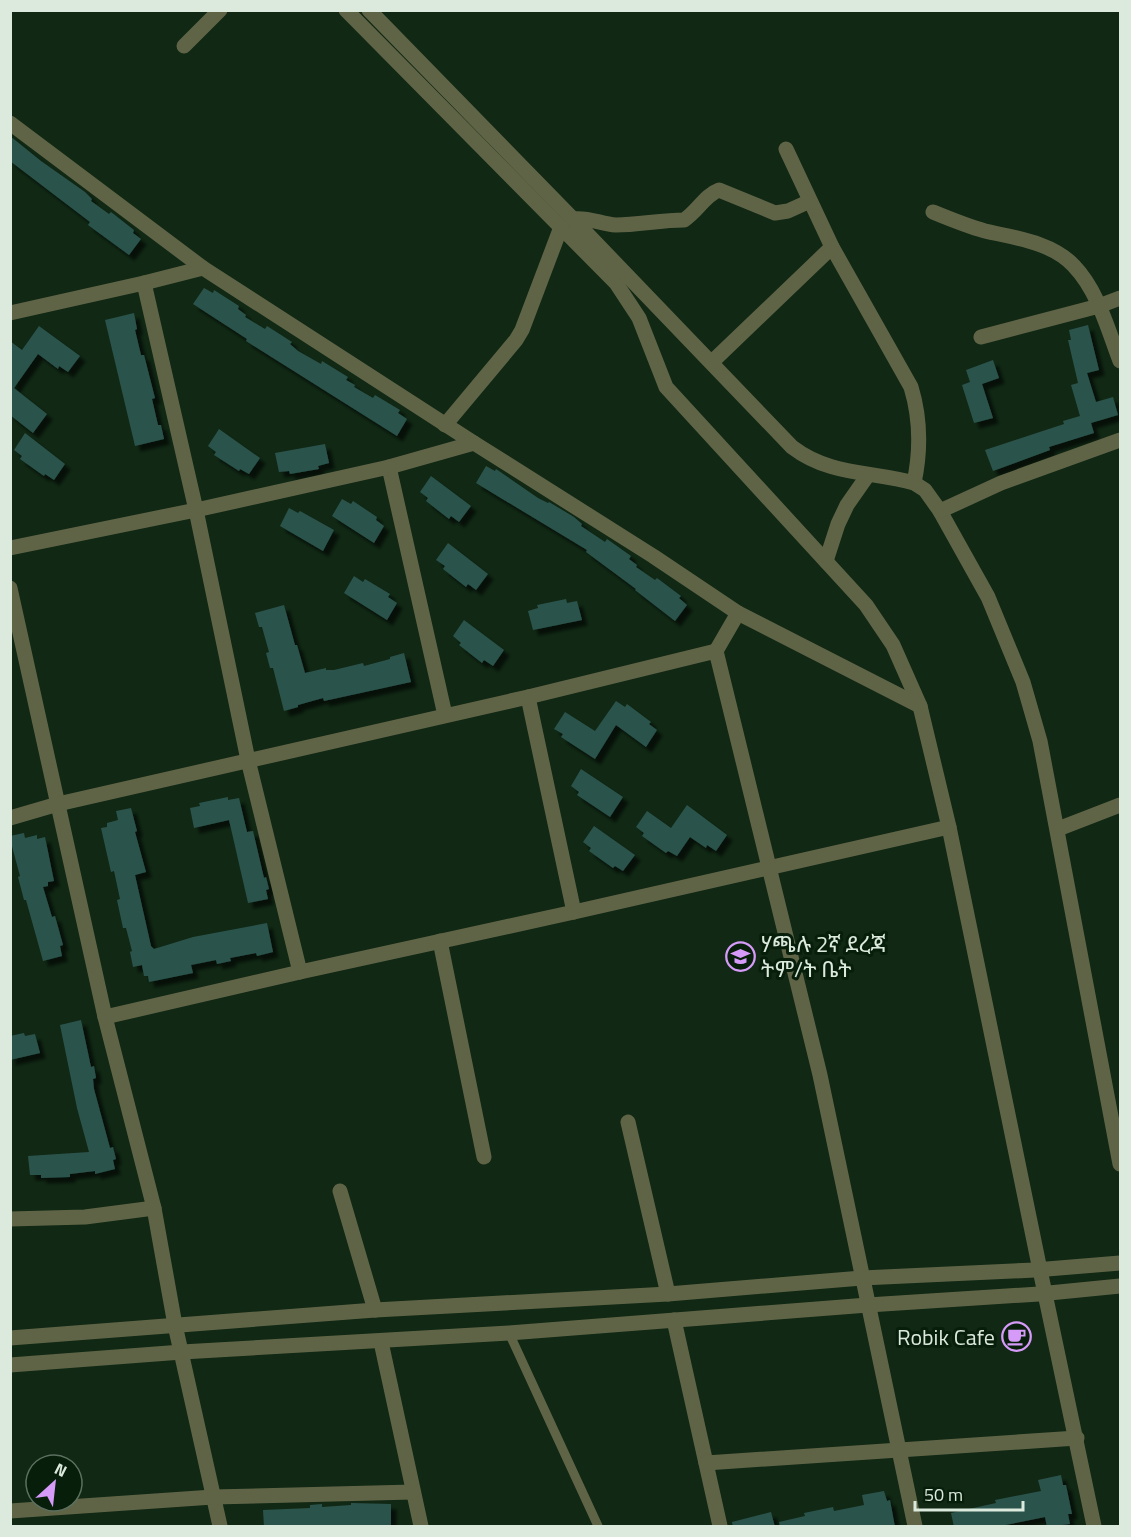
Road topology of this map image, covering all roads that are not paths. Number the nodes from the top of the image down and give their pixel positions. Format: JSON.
{"nodes":[{"id":1,"x":220,"y":10,"type":"edge"},
{"id":2,"x":346,"y":10,"type":"edge"},
{"id":3,"x":369,"y":10,"type":"edge"},
{"id":4,"x":184,"y":46,"type":"dead end"},
{"id":5,"x":10,"y":123,"type":"edge"},
{"id":6,"x":786,"y":149,"type":"dead end"},
{"id":7,"x":810,"y":201,"type":"junction"},
{"id":8,"x":933,"y":212,"type":"dead end"},
{"id":9,"x":567,"y":223,"type":"junction"},
{"id":10,"x":832,"y":247,"type":"junction"},
{"id":11,"x":203,"y":268,"type":"junction"},
{"id":12,"x":144,"y":283,"type":"junction"},
{"id":13,"x":1120,"y":298,"type":"edge"},
{"id":14,"x":1099,"y":306,"type":"junction"},
{"id":15,"x":10,"y":313,"type":"edge"},
{"id":16,"x":981,"y":337,"type":"dead end"},
{"id":17,"x":1120,"y":361,"type":"edge"},
{"id":18,"x":712,"y":362,"type":"junction"},
{"id":19,"x":446,"y":425,"type":"junction"},
{"id":20,"x":1120,"y":441,"type":"edge"},
{"id":21,"x":474,"y":443,"type":"junction"},
{"id":22,"x":389,"y":467,"type":"junction"},
{"id":23,"x":868,"y":475,"type":"junction"},
{"id":24,"x":914,"y":483,"type":"junction"},
{"id":25,"x":196,"y":510,"type":"junction"},
{"id":26,"x":940,"y":511,"type":"junction"},
{"id":27,"x":10,"y":548,"type":"edge"},
{"id":28,"x":826,"y":561,"type":"junction"},
{"id":29,"x":10,"y":588,"type":"edge"},
{"id":30,"x":738,"y":613,"type":"junction"},
{"id":31,"x":716,"y":651,"type":"junction"},
{"id":32,"x":528,"y":697,"type":"junction"},
{"id":33,"x":920,"y":706,"type":"junction"},
{"id":34,"x":445,"y":715,"type":"junction"},
{"id":35,"x":248,"y":760,"type":"junction"},
{"id":36,"x":58,"y":804,"type":"junction"},
{"id":37,"x":1120,"y":806,"type":"edge"},
{"id":38,"x":10,"y":818,"type":"edge"},
{"id":39,"x":949,"y":827,"type":"junction"},
{"id":40,"x":1058,"y":829,"type":"junction"},
{"id":41,"x":769,"y":868,"type":"junction"},
{"id":42,"x":574,"y":912,"type":"junction"},
{"id":43,"x":440,"y":941,"type":"junction"},
{"id":44,"x":300,"y":972,"type":"junction"},
{"id":45,"x":105,"y":1017,"type":"junction"},
{"id":46,"x":628,"y":1122,"type":"dead end"},
{"id":47,"x":484,"y":1156,"type":"dead end"},
{"id":48,"x":1120,"y":1164,"type":"edge"},
{"id":49,"x":340,"y":1191,"type":"dead end"},
{"id":50,"x":154,"y":1208,"type":"junction"},
{"id":51,"x":10,"y":1219,"type":"edge"},
{"id":52,"x":1120,"y":1263,"type":"edge"},
{"id":53,"x":1040,"y":1270,"type":"junction"},
{"id":54,"x":862,"y":1278,"type":"junction"},
{"id":55,"x":1120,"y":1286,"type":"edge"},
{"id":56,"x":1045,"y":1293,"type":"junction"},
{"id":57,"x":668,"y":1294,"type":"junction"},
{"id":58,"x":868,"y":1305,"type":"junction"},
{"id":59,"x":375,"y":1310,"type":"junction"},
{"id":60,"x":674,"y":1320,"type":"junction"},
{"id":61,"x":175,"y":1326,"type":"junction"},
{"id":62,"x":509,"y":1333,"type":"junction"},
{"id":63,"x":10,"y":1338,"type":"edge"},
{"id":64,"x":381,"y":1342,"type":"junction"},
{"id":65,"x":182,"y":1352,"type":"junction"},
{"id":66,"x":10,"y":1365,"type":"edge"},
{"id":67,"x":1077,"y":1438,"type":"junction"},
{"id":68,"x":898,"y":1449,"type":"junction"},
{"id":69,"x":706,"y":1463,"type":"junction"},
{"id":70,"x":413,"y":1492,"type":"junction"},
{"id":71,"x":213,"y":1497,"type":"junction"},
{"id":72,"x":10,"y":1511,"type":"edge"},
{"id":73,"x":220,"y":1527,"type":"edge"},
{"id":74,"x":421,"y":1527,"type":"edge"},
{"id":75,"x":598,"y":1527,"type":"edge"},
{"id":76,"x":720,"y":1527,"type":"edge"},
{"id":77,"x":915,"y":1527,"type":"edge"},
{"id":78,"x":1094,"y":1527,"type":"edge"}],
"edges":[{"from":1,"to":4,"type":"street"},
{"from":2,"to":9,"type":"street"},
{"from":3,"to":9,"type":"street"},
{"from":5,"to":11,"type":"street"},
{"from":6,"to":7,"type":"street"},
{"from":7,"to":9,"type":"street"},
{"from":7,"to":10,"type":"street"},
{"from":8,"to":14,"type":"street"},
{"from":9,"to":18,"type":"street"},
{"from":9,"to":19,"type":"street"},
{"from":9,"to":28,"type":"street"},
{"from":10,"to":18,"type":"street"},
{"from":10,"to":24,"type":"street"},
{"from":11,"to":12,"type":"street"},
{"from":11,"to":19,"type":"street"},
{"from":12,"to":15,"type":"street"},
{"from":12,"to":25,"type":"street"},
{"from":13,"to":14,"type":"street"},
{"from":14,"to":16,"type":"street"},
{"from":14,"to":17,"type":"street"},
{"from":18,"to":23,"type":"street"},
{"from":19,"to":21,"type":"street"},
{"from":20,"to":26,"type":"street"},
{"from":21,"to":22,"type":"street"},
{"from":21,"to":30,"type":"street"},
{"from":22,"to":25,"type":"street"},
{"from":22,"to":34,"type":"street"},
{"from":23,"to":24,"type":"street"},
{"from":23,"to":28,"type":"street"},
{"from":24,"to":26,"type":"street"},
{"from":25,"to":27,"type":"street"},
{"from":25,"to":35,"type":"street"},
{"from":26,"to":40,"type":"street"},
{"from":28,"to":33,"type":"street"},
{"from":29,"to":36,"type":"street"},
{"from":30,"to":31,"type":"street"},
{"from":30,"to":33,"type":"street"},
{"from":31,"to":32,"type":"street"},
{"from":31,"to":41,"type":"street"},
{"from":32,"to":34,"type":"street"},
{"from":32,"to":42,"type":"street"},
{"from":33,"to":39,"type":"street"},
{"from":34,"to":35,"type":"street"},
{"from":35,"to":36,"type":"street"},
{"from":35,"to":44,"type":"street"},
{"from":36,"to":38,"type":"street"},
{"from":36,"to":45,"type":"street"},
{"from":37,"to":40,"type":"street"},
{"from":39,"to":41,"type":"street"},
{"from":39,"to":53,"type":"street"},
{"from":40,"to":48,"type":"street"},
{"from":41,"to":42,"type":"street"},
{"from":41,"to":54,"type":"street"},
{"from":42,"to":43,"type":"street"},
{"from":43,"to":44,"type":"street"},
{"from":43,"to":47,"type":"street"},
{"from":44,"to":45,"type":"street"},
{"from":45,"to":50,"type":"street"},
{"from":46,"to":57,"type":"street"},
{"from":49,"to":59,"type":"street"},
{"from":50,"to":51,"type":"street"},
{"from":50,"to":61,"type":"street"},
{"from":52,"to":53,"type":"street"},
{"from":53,"to":54,"type":"street"},
{"from":53,"to":56,"type":"street"},
{"from":54,"to":57,"type":"street"},
{"from":54,"to":58,"type":"street"},
{"from":55,"to":56,"type":"street"},
{"from":56,"to":58,"type":"street"},
{"from":56,"to":67,"type":"street"},
{"from":57,"to":59,"type":"street"},
{"from":58,"to":60,"type":"street"},
{"from":58,"to":68,"type":"street"},
{"from":59,"to":61,"type":"street"},
{"from":60,"to":62,"type":"street"},
{"from":60,"to":69,"type":"street"},
{"from":61,"to":63,"type":"street"},
{"from":61,"to":65,"type":"street"},
{"from":62,"to":64,"type":"street"},
{"from":62,"to":75,"type":"lane"},
{"from":64,"to":65,"type":"street"},
{"from":64,"to":70,"type":"street"},
{"from":65,"to":66,"type":"street"},
{"from":65,"to":71,"type":"street"},
{"from":67,"to":68,"type":"street"},
{"from":67,"to":78,"type":"street"},
{"from":68,"to":69,"type":"street"},
{"from":68,"to":77,"type":"street"},
{"from":69,"to":76,"type":"street"},
{"from":70,"to":71,"type":"street"},
{"from":70,"to":74,"type":"street"},
{"from":71,"to":72,"type":"street"},
{"from":71,"to":73,"type":"street"}]}
